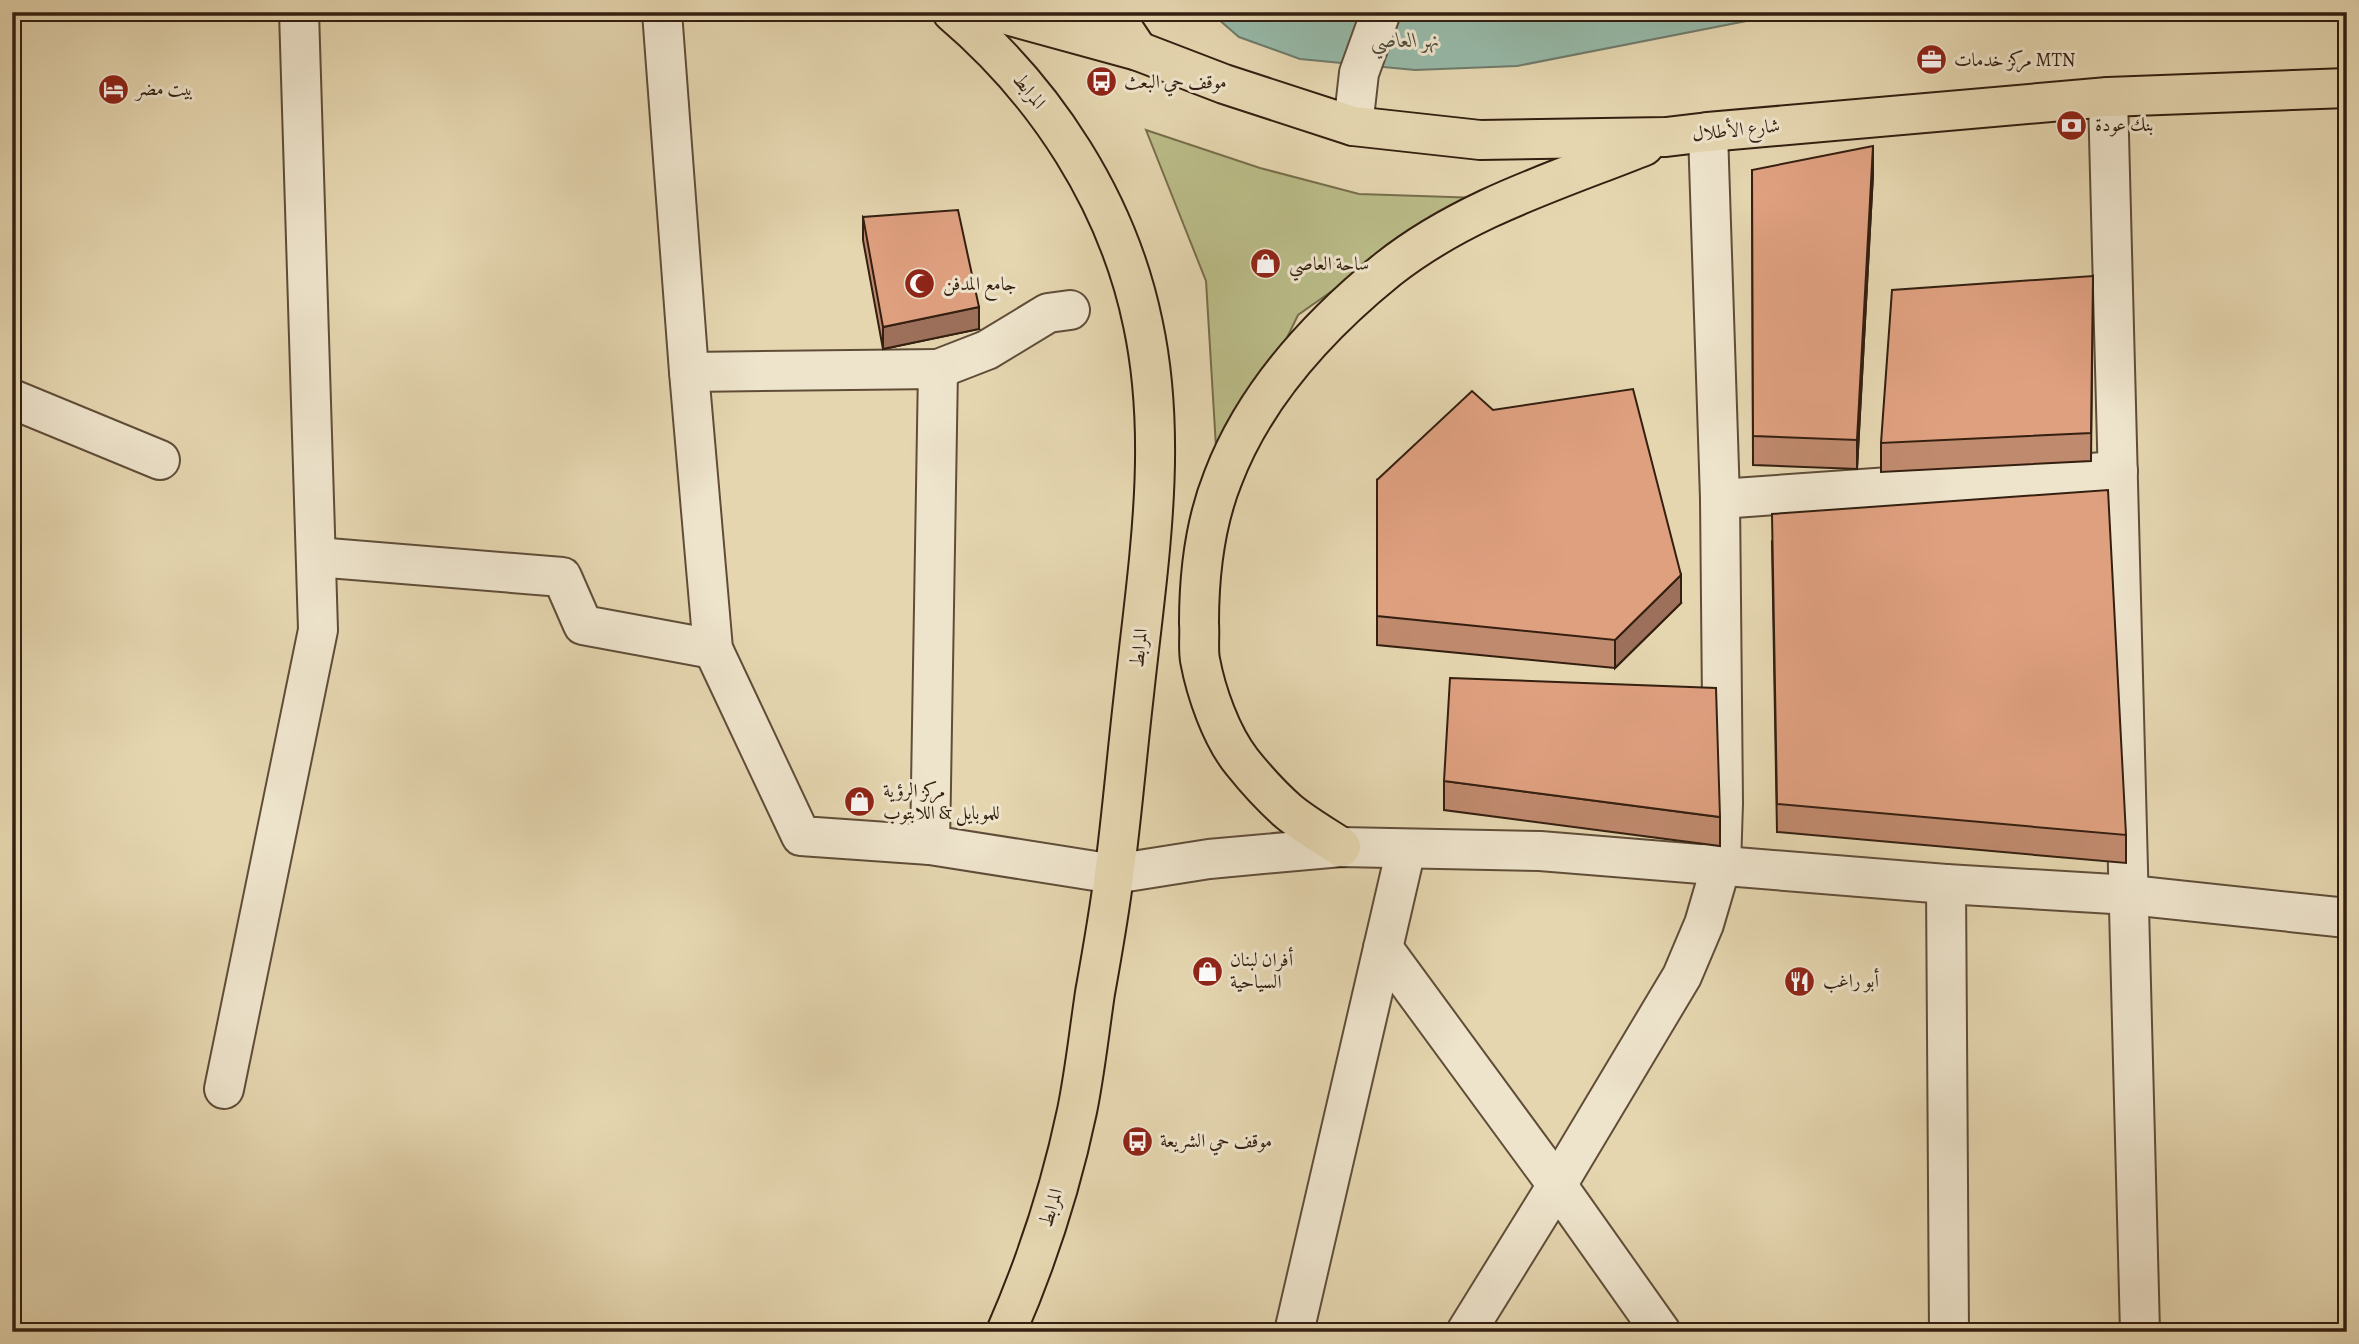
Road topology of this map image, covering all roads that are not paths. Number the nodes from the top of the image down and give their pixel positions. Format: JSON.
{"nodes":[{"id":1,"x":299,"y":12,"type":"edge"},
{"id":2,"x":662,"y":12,"type":"edge"},
{"id":3,"x":952,"y":12,"type":"edge"},
{"id":4,"x":996,"y":12,"type":"edge"},
{"id":5,"x":1112,"y":12,"type":"edge"},
{"id":6,"x":1381,"y":12,"type":"edge"},
{"id":7,"x":1138,"y":51,"type":"junction"},
{"id":8,"x":2347,"y":88,"type":"edge"},
{"id":9,"x":2108,"y":97,"type":"junction"},
{"id":10,"x":1353,"y":126,"type":"junction"},
{"id":11,"x":1708,"y":132,"type":"junction"},
{"id":12,"x":1666,"y":137,"type":"junction"},
{"id":13,"x":1070,"y":310,"type":"dead end"},
{"id":14,"x":938,"y":369,"type":"junction"},
{"id":15,"x":689,"y":372,"type":"junction"},
{"id":16,"x":12,"y":399,"type":"edge"},
{"id":17,"x":160,"y":460,"type":"dead end"},
{"id":18,"x":2118,"y":471,"type":"junction"},
{"id":19,"x":1720,"y":499,"type":"junction"},
{"id":20,"x":316,"y":558,"type":"junction"},
{"id":21,"x":713,"y":649,"type":"junction"},
{"id":22,"x":930,"y":845,"type":"junction"},
{"id":23,"x":1341,"y":847,"type":"junction"},
{"id":24,"x":1406,"y":849,"type":"junction"},
{"id":25,"x":1721,"y":866,"type":"junction"},
{"id":26,"x":1114,"y":874,"type":"junction"},
{"id":27,"x":1946,"y":884,"type":"junction"},
{"id":28,"x":2130,"y":895,"type":"junction"},
{"id":29,"x":2347,"y":918,"type":"edge"},
{"id":30,"x":1383,"y":948,"type":"junction"},
{"id":31,"x":224,"y":1089,"type":"dead end"},
{"id":32,"x":1557,"y":1185,"type":"junction"},
{"id":33,"x":1006,"y":1332,"type":"edge"},
{"id":34,"x":1294,"y":1332,"type":"edge"},
{"id":35,"x":1466,"y":1332,"type":"edge"},
{"id":36,"x":1661,"y":1332,"type":"edge"},
{"id":37,"x":1949,"y":1332,"type":"edge"},
{"id":38,"x":2140,"y":1332,"type":"edge"}],
"edges":[{"from":1,"to":20,"type":"street"},
{"from":2,"to":15,"type":"street"},
{"from":3,"to":26,"type":"main road","name":"المرابط"},
{"from":4,"to":7,"type":"main road","name":"شارع الأطلال"},
{"from":5,"to":7,"type":"main road"},
{"from":6,"to":10,"type":"street"},
{"from":7,"to":10,"type":"main road","name":"شارع الأطلال"},
{"from":8,"to":9,"type":"main road","name":"شارع الأطلال"},
{"from":9,"to":11,"type":"main road","name":"شارع الأطلال"},
{"from":9,"to":18,"type":"street"},
{"from":10,"to":12,"type":"main road","name":"شارع الأطلال"},
{"from":11,"to":12,"type":"main road","name":"شارع الأطلال"},
{"from":11,"to":19,"type":"street"},
{"from":12,"to":23,"type":"main road"},
{"from":13,"to":14,"type":"street"},
{"from":14,"to":15,"type":"street"},
{"from":14,"to":22,"type":"street"},
{"from":15,"to":21,"type":"street"},
{"from":16,"to":17,"type":"street"},
{"from":18,"to":19,"type":"street"},
{"from":18,"to":28,"type":"street"},
{"from":19,"to":25,"type":"street"},
{"from":20,"to":21,"type":"street"},
{"from":20,"to":31,"type":"street"},
{"from":21,"to":22,"type":"street"},
{"from":22,"to":26,"type":"street"},
{"from":23,"to":24,"type":"street"},
{"from":23,"to":26,"type":"street"},
{"from":24,"to":25,"type":"street"},
{"from":24,"to":30,"type":"street"},
{"from":25,"to":27,"type":"street"},
{"from":25,"to":32,"type":"street"},
{"from":26,"to":33,"type":"main road","name":"المرابط"},
{"from":27,"to":28,"type":"street"},
{"from":27,"to":37,"type":"street"},
{"from":28,"to":29,"type":"street"},
{"from":28,"to":38,"type":"street"},
{"from":30,"to":32,"type":"street"},
{"from":30,"to":34,"type":"street"},
{"from":32,"to":35,"type":"street"},
{"from":32,"to":36,"type":"street"}]}
